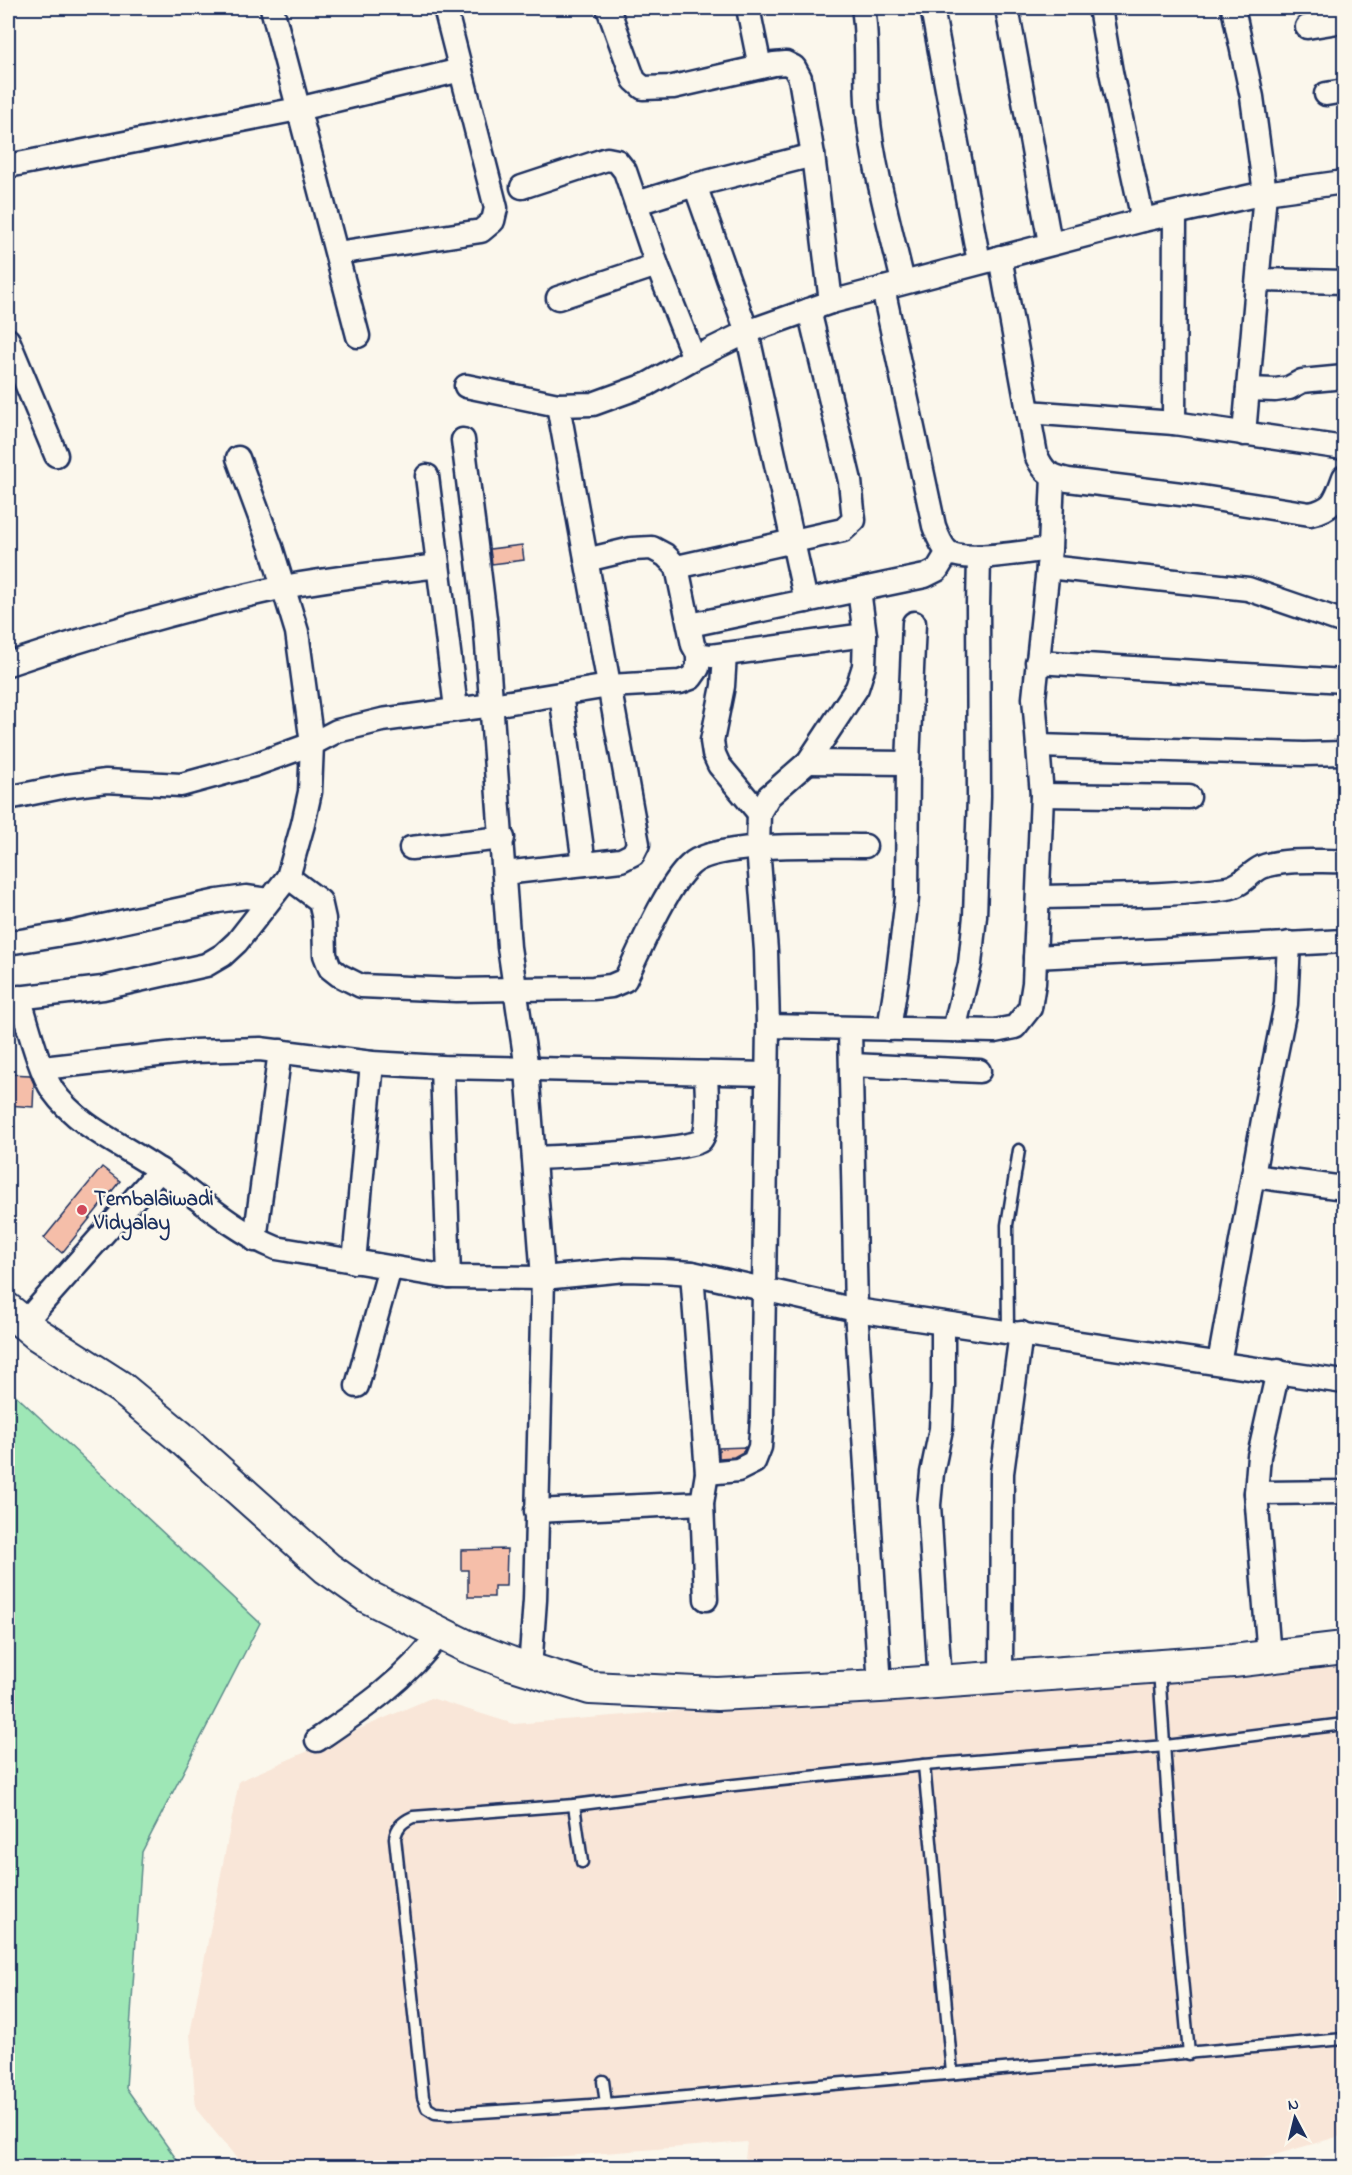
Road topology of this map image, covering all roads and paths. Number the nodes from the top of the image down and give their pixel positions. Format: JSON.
{"nodes":[{"id":1,"x":272,"y":8,"type":"edge"},
{"id":2,"x":445,"y":8,"type":"edge"},
{"id":3,"x":608,"y":8,"type":"edge"},
{"id":4,"x":748,"y":8,"type":"edge"},
{"id":5,"x":863,"y":8,"type":"edge"},
{"id":6,"x":932,"y":8,"type":"edge"},
{"id":7,"x":1007,"y":8,"type":"edge"},
{"id":8,"x":1100,"y":8,"type":"edge"},
{"id":9,"x":1233,"y":8,"type":"edge"},
{"id":10,"x":1344,"y":21,"type":"edge"},
{"id":11,"x":1307,"y":27,"type":"dead end"},
{"id":12,"x":760,"y":67,"type":"junction"},
{"id":13,"x":460,"y":70,"type":"junction"},
{"id":14,"x":298,"y":109,"type":"junction"},
{"id":15,"x":813,"y":155,"type":"junction"},
{"id":16,"x":8,"y":166,"type":"edge"},
{"id":17,"x":1344,"y":182,"type":"edge"},
{"id":18,"x":695,"y":185,"type":"junction"},
{"id":19,"x":522,"y":187,"type":"dead end"},
{"id":20,"x":1265,"y":193,"type":"junction"},
{"id":21,"x":637,"y":203,"type":"junction"},
{"id":22,"x":1175,"y":214,"type":"junction"},
{"id":23,"x":1143,"y":220,"type":"junction"},
{"id":24,"x":1050,"y":243,"type":"junction"},
{"id":25,"x":337,"y":253,"type":"junction"},
{"id":26,"x":989,"y":259,"type":"junction"},
{"id":27,"x":657,"y":265,"type":"junction"},
{"id":28,"x":1258,"y":280,"type":"junction"},
{"id":29,"x":1344,"y":282,"type":"edge"},
{"id":30,"x":893,"y":285,"type":"junction"},
{"id":31,"x":558,"y":298,"type":"dead end"},
{"id":32,"x":831,"y":302,"type":"junction"},
{"id":33,"x":809,"y":310,"type":"junction"},
{"id":34,"x":747,"y":332,"type":"junction"},
{"id":35,"x":358,"y":336,"type":"dead end"},
{"id":36,"x":8,"y":340,"type":"edge"},
{"id":37,"x":694,"y":358,"type":"junction"},
{"id":38,"x":1344,"y":377,"type":"edge"},
{"id":39,"x":465,"y":386,"type":"dead end"},
{"id":40,"x":1248,"y":389,"type":"junction"},
{"id":41,"x":558,"y":405,"type":"junction"},
{"id":42,"x":1028,"y":412,"type":"junction"},
{"id":43,"x":1174,"y":423,"type":"junction"},
{"id":44,"x":1244,"y":434,"type":"junction"},
{"id":45,"x":463,"y":440,"type":"dead end"},
{"id":46,"x":1344,"y":448,"type":"edge"},
{"id":47,"x":56,"y":455,"type":"dead end"},
{"id":48,"x":238,"y":458,"type":"dead end"},
{"id":49,"x":427,"y":476,"type":"dead end"},
{"id":50,"x":1053,"y":476,"type":"junction"},
{"id":51,"x":1344,"y":477,"type":"edge"},
{"id":52,"x":793,"y":542,"type":"junction"},
{"id":53,"x":948,"y":552,"type":"junction"},
{"id":54,"x":980,"y":557,"type":"junction"},
{"id":55,"x":1049,"y":558,"type":"junction"},
{"id":56,"x":586,"y":560,"type":"junction"},
{"id":57,"x":438,"y":566,"type":"junction"},
{"id":58,"x":677,"y":567,"type":"junction"},
{"id":59,"x":283,"y":588,"type":"junction"},
{"id":60,"x":859,"y":590,"type":"junction"},
{"id":61,"x":806,"y":601,"type":"junction"},
{"id":62,"x":1344,"y":622,"type":"edge"},
{"id":63,"x":914,"y":623,"type":"dead end"},
{"id":64,"x":690,"y":625,"type":"junction"},
{"id":65,"x":865,"y":635,"type":"junction"},
{"id":66,"x":698,"y":654,"type":"junction"},
{"id":67,"x":725,"y":654,"type":"junction"},
{"id":68,"x":1037,"y":662,"type":"junction"},
{"id":69,"x":8,"y":664,"type":"edge"},
{"id":70,"x":1344,"y":681,"type":"edge"},
{"id":71,"x":609,"y":686,"type":"junction"},
{"id":72,"x":561,"y":694,"type":"junction"},
{"id":73,"x":492,"y":705,"type":"junction"},
{"id":74,"x":456,"y":708,"type":"junction"},
{"id":75,"x":312,"y":744,"type":"junction"},
{"id":76,"x":1038,"y":746,"type":"junction"},
{"id":77,"x":1344,"y":753,"type":"edge"},
{"id":78,"x":808,"y":762,"type":"junction"},
{"id":79,"x":908,"y":763,"type":"junction"},
{"id":80,"x":1042,"y":795,"type":"junction"},
{"id":81,"x":1189,"y":797,"type":"dead end"},
{"id":82,"x":8,"y":798,"type":"edge"},
{"id":83,"x":759,"y":813,"type":"junction"},
{"id":84,"x":503,"y":838,"type":"junction"},
{"id":85,"x":865,"y":846,"type":"dead end"},
{"id":86,"x":758,"y":847,"type":"junction"},
{"id":87,"x":411,"y":848,"type":"dead end"},
{"id":88,"x":1344,"y":861,"type":"edge"},
{"id":89,"x":584,"y":864,"type":"junction"},
{"id":90,"x":504,"y":873,"type":"junction"},
{"id":91,"x":288,"y":877,"type":"junction"},
{"id":92,"x":1039,"y":897,"type":"junction"},
{"id":93,"x":268,"y":900,"type":"junction"},
{"id":94,"x":1344,"y":941,"type":"edge"},
{"id":95,"x":8,"y":942,"type":"edge"},
{"id":96,"x":1288,"y":943,"type":"junction"},
{"id":97,"x":1035,"y":957,"type":"junction"},
{"id":98,"x":515,"y":988,"type":"junction"},
{"id":99,"x":13,"y":998,"type":"edge"},
{"id":100,"x":768,"y":1026,"type":"junction"},
{"id":101,"x":850,"y":1029,"type":"junction"},
{"id":102,"x":889,"y":1029,"type":"junction"},
{"id":103,"x":954,"y":1030,"type":"junction"},
{"id":104,"x":280,"y":1051,"type":"junction"},
{"id":105,"x":372,"y":1063,"type":"junction"},
{"id":106,"x":852,"y":1065,"type":"junction"},
{"id":107,"x":442,"y":1067,"type":"junction"},
{"id":108,"x":43,"y":1068,"type":"junction"},
{"id":109,"x":526,"y":1069,"type":"junction"},
{"id":110,"x":979,"y":1071,"type":"dead end"},
{"id":111,"x":706,"y":1073,"type":"junction"},
{"id":112,"x":767,"y":1074,"type":"junction"},
{"id":113,"x":1019,"y":1150,"type":"dead end"},
{"id":114,"x":534,"y":1158,"type":"junction"},
{"id":115,"x":160,"y":1170,"type":"junction"},
{"id":116,"x":1253,"y":1176,"type":"junction"},
{"id":117,"x":1344,"y":1188,"type":"edge"},
{"id":118,"x":255,"y":1240,"type":"junction"},
{"id":119,"x":354,"y":1262,"type":"junction"},
{"id":120,"x":390,"y":1268,"type":"junction"},
{"id":121,"x":692,"y":1274,"type":"junction"},
{"id":122,"x":449,"y":1277,"type":"junction"},
{"id":123,"x":543,"y":1278,"type":"junction"},
{"id":124,"x":763,"y":1288,"type":"junction"},
{"id":125,"x":856,"y":1310,"type":"junction"},
{"id":126,"x":16,"y":1316,"type":"edge"},
{"id":127,"x":943,"y":1323,"type":"junction"},
{"id":128,"x":1014,"y":1332,"type":"junction"},
{"id":129,"x":1219,"y":1363,"type":"junction"},
{"id":130,"x":1278,"y":1371,"type":"junction"},
{"id":131,"x":1344,"y":1382,"type":"edge"},
{"id":132,"x":357,"y":1386,"type":"dead end"},
{"id":133,"x":707,"y":1473,"type":"junction"},
{"id":134,"x":1344,"y":1492,"type":"edge"},
{"id":135,"x":1256,"y":1493,"type":"junction"},
{"id":136,"x":702,"y":1503,"type":"junction"},
{"id":137,"x":536,"y":1511,"type":"junction"},
{"id":138,"x":706,"y":1599,"type":"dead end"},
{"id":139,"x":440,"y":1633,"type":"junction"},
{"id":140,"x":1344,"y":1648,"type":"edge"},
{"id":141,"x":1269,"y":1657,"type":"junction"},
{"id":142,"x":1159,"y":1667,"type":"junction"},
{"id":143,"x":530,"y":1669,"type":"junction"},
{"id":144,"x":1001,"y":1677,"type":"junction"},
{"id":145,"x":940,"y":1682,"type":"junction"},
{"id":146,"x":880,"y":1686,"type":"junction"},
{"id":147,"x":1344,"y":1724,"type":"edge"},
{"id":148,"x":317,"y":1740,"type":"dead end"},
{"id":149,"x":1166,"y":1746,"type":"junction"},
{"id":150,"x":924,"y":1765,"type":"junction"},
{"id":151,"x":574,"y":1805,"type":"junction"},
{"id":152,"x":582,"y":1862,"type":"dead end"},
{"id":153,"x":1344,"y":2039,"type":"edge"},
{"id":154,"x":1189,"y":2054,"type":"junction"},
{"id":155,"x":952,"y":2073,"type":"junction"},
{"id":156,"x":603,"y":2081,"type":"dead end"},
{"id":157,"x":606,"y":2104,"type":"junction"}],
"edges":[{"from":1,"to":14,"type":"street"},
{"from":2,"to":13,"type":"street"},
{"from":3,"to":12,"type":"street"},
{"from":4,"to":12,"type":"street"},
{"from":5,"to":30,"type":"street"},
{"from":6,"to":26,"type":"street"},
{"from":7,"to":24,"type":"street"},
{"from":8,"to":23,"type":"street"},
{"from":9,"to":20,"type":"street"},
{"from":10,"to":11,"type":"street"},
{"from":12,"to":15,"type":"street"},
{"from":13,"to":14,"type":"street"},
{"from":13,"to":25,"type":"street"},
{"from":14,"to":16,"type":"street"},
{"from":14,"to":25,"type":"street"},
{"from":15,"to":18,"type":"street"},
{"from":15,"to":32,"type":"street"},
{"from":17,"to":20,"type":"street"},
{"from":18,"to":21,"type":"street"},
{"from":18,"to":34,"type":"street"},
{"from":19,"to":21,"type":"street"},
{"from":20,"to":22,"type":"street"},
{"from":20,"to":28,"type":"street"},
{"from":21,"to":27,"type":"street"},
{"from":22,"to":23,"type":"street"},
{"from":22,"to":43,"type":"street"},
{"from":23,"to":24,"type":"street"},
{"from":24,"to":26,"type":"street"},
{"from":25,"to":35,"type":"street"},
{"from":26,"to":30,"type":"street"},
{"from":26,"to":42,"type":"street"},
{"from":27,"to":31,"type":"street"},
{"from":27,"to":37,"type":"street"},
{"from":28,"to":29,"type":"street"},
{"from":28,"to":40,"type":"street"},
{"from":30,"to":32,"type":"street"},
{"from":30,"to":53,"type":"street"},
{"from":32,"to":33,"type":"street"},
{"from":33,"to":34,"type":"street"},
{"from":33,"to":52,"type":"street"},
{"from":34,"to":37,"type":"street"},
{"from":34,"to":52,"type":"street"},
{"from":36,"to":47,"type":"street"},
{"from":37,"to":41,"type":"street"},
{"from":38,"to":40,"type":"street"},
{"from":39,"to":41,"type":"street"},
{"from":40,"to":44,"type":"street"},
{"from":41,"to":56,"type":"street"},
{"from":42,"to":43,"type":"street"},
{"from":42,"to":50,"type":"street"},
{"from":43,"to":44,"type":"street"},
{"from":44,"to":46,"type":"street"},
{"from":45,"to":73,"type":"street"},
{"from":48,"to":59,"type":"street"},
{"from":49,"to":57,"type":"street"},
{"from":50,"to":51,"type":"street"},
{"from":50,"to":55,"type":"street"},
{"from":52,"to":58,"type":"street"},
{"from":52,"to":61,"type":"street"},
{"from":53,"to":54,"type":"street"},
{"from":53,"to":60,"type":"street"},
{"from":54,"to":55,"type":"street"},
{"from":54,"to":103,"type":"street"},
{"from":55,"to":62,"type":"street"},
{"from":55,"to":68,"type":"street"},
{"from":56,"to":58,"type":"street"},
{"from":56,"to":71,"type":"street"},
{"from":57,"to":59,"type":"street"},
{"from":57,"to":74,"type":"street"},
{"from":58,"to":64,"type":"street"},
{"from":59,"to":69,"type":"street"},
{"from":59,"to":75,"type":"street"},
{"from":60,"to":61,"type":"street"},
{"from":60,"to":65,"type":"street"},
{"from":61,"to":64,"type":"street"},
{"from":63,"to":79,"type":"street"},
{"from":64,"to":66,"type":"street"},
{"from":65,"to":67,"type":"street"},
{"from":65,"to":78,"type":"street"},
{"from":66,"to":67,"type":"street"},
{"from":66,"to":71,"type":"street"},
{"from":67,"to":83,"type":"street"},
{"from":68,"to":70,"type":"street"},
{"from":68,"to":76,"type":"street"},
{"from":71,"to":72,"type":"street"},
{"from":71,"to":89,"type":"street"},
{"from":72,"to":73,"type":"street"},
{"from":72,"to":89,"type":"street"},
{"from":73,"to":74,"type":"street"},
{"from":73,"to":84,"type":"street"},
{"from":74,"to":75,"type":"street"},
{"from":75,"to":82,"type":"street"},
{"from":75,"to":91,"type":"street"},
{"from":76,"to":77,"type":"street"},
{"from":76,"to":80,"type":"street"},
{"from":78,"to":79,"type":"street"},
{"from":78,"to":83,"type":"street"},
{"from":79,"to":102,"type":"street"},
{"from":80,"to":81,"type":"street"},
{"from":80,"to":92,"type":"street"},
{"from":83,"to":86,"type":"street"},
{"from":84,"to":87,"type":"street"},
{"from":84,"to":90,"type":"street"},
{"from":85,"to":86,"type":"street"},
{"from":86,"to":98,"type":"street"},
{"from":86,"to":100,"type":"street"},
{"from":88,"to":92,"type":"street"},
{"from":89,"to":90,"type":"street"},
{"from":90,"to":98,"type":"street"},
{"from":91,"to":93,"type":"street"},
{"from":91,"to":98,"type":"street"},
{"from":92,"to":97,"type":"street"},
{"from":93,"to":95,"type":"street"},
{"from":93,"to":99,"type":"street"},
{"from":94,"to":96,"type":"street"},
{"from":96,"to":97,"type":"street"},
{"from":96,"to":116,"type":"street"},
{"from":97,"to":103,"type":"street"},
{"from":98,"to":109,"type":"street"},
{"from":99,"to":108,"type":"street"},
{"from":100,"to":101,"type":"street"},
{"from":100,"to":112,"type":"street"},
{"from":101,"to":102,"type":"street"},
{"from":101,"to":106,"type":"street"},
{"from":102,"to":103,"type":"street"},
{"from":104,"to":105,"type":"street"},
{"from":104,"to":108,"type":"street"},
{"from":104,"to":118,"type":"street"},
{"from":105,"to":107,"type":"street"},
{"from":105,"to":119,"type":"street"},
{"from":106,"to":110,"type":"street"},
{"from":106,"to":125,"type":"street"},
{"from":107,"to":109,"type":"street"},
{"from":107,"to":122,"type":"street"},
{"from":108,"to":115,"type":"street"},
{"from":109,"to":111,"type":"street"},
{"from":109,"to":114,"type":"street"},
{"from":111,"to":112,"type":"street"},
{"from":111,"to":114,"type":"street"},
{"from":112,"to":124,"type":"street"},
{"from":113,"to":128,"type":"lane"},
{"from":114,"to":123,"type":"street"},
{"from":115,"to":118,"type":"street"},
{"from":115,"to":126,"type":"street"},
{"from":116,"to":117,"type":"street"},
{"from":116,"to":129,"type":"street"},
{"from":118,"to":119,"type":"street"},
{"from":119,"to":120,"type":"street"},
{"from":120,"to":122,"type":"street"},
{"from":120,"to":132,"type":"street"},
{"from":121,"to":123,"type":"street"},
{"from":121,"to":124,"type":"street"},
{"from":121,"to":133,"type":"street"},
{"from":122,"to":123,"type":"street"},
{"from":123,"to":137,"type":"street"},
{"from":124,"to":125,"type":"street"},
{"from":124,"to":133,"type":"street"},
{"from":125,"to":127,"type":"street"},
{"from":125,"to":146,"type":"street"},
{"from":126,"to":139,"type":"main road"},
{"from":127,"to":128,"type":"street"},
{"from":127,"to":145,"type":"street"},
{"from":128,"to":129,"type":"street"},
{"from":128,"to":144,"type":"street"},
{"from":129,"to":130,"type":"street"},
{"from":130,"to":131,"type":"street"},
{"from":130,"to":135,"type":"street"},
{"from":133,"to":136,"type":"street"},
{"from":134,"to":135,"type":"street"},
{"from":135,"to":141,"type":"street"},
{"from":136,"to":137,"type":"street"},
{"from":136,"to":138,"type":"street"},
{"from":137,"to":143,"type":"street"},
{"from":139,"to":143,"type":"main road"},
{"from":139,"to":148,"type":"street"},
{"from":140,"to":141,"type":"main road"},
{"from":141,"to":142,"type":"main road"},
{"from":142,"to":144,"type":"main road"},
{"from":142,"to":149,"type":"lane"},
{"from":143,"to":146,"type":"main road"},
{"from":144,"to":145,"type":"main road"},
{"from":145,"to":146,"type":"main road"},
{"from":147,"to":149,"type":"lane"},
{"from":149,"to":150,"type":"lane"},
{"from":149,"to":154,"type":"lane"},
{"from":150,"to":151,"type":"lane"},
{"from":150,"to":155,"type":"lane"},
{"from":151,"to":152,"type":"lane"},
{"from":151,"to":157,"type":"lane"},
{"from":153,"to":154,"type":"lane"},
{"from":154,"to":155,"type":"lane"},
{"from":155,"to":157,"type":"lane"},
{"from":156,"to":157,"type":"lane"}]}
